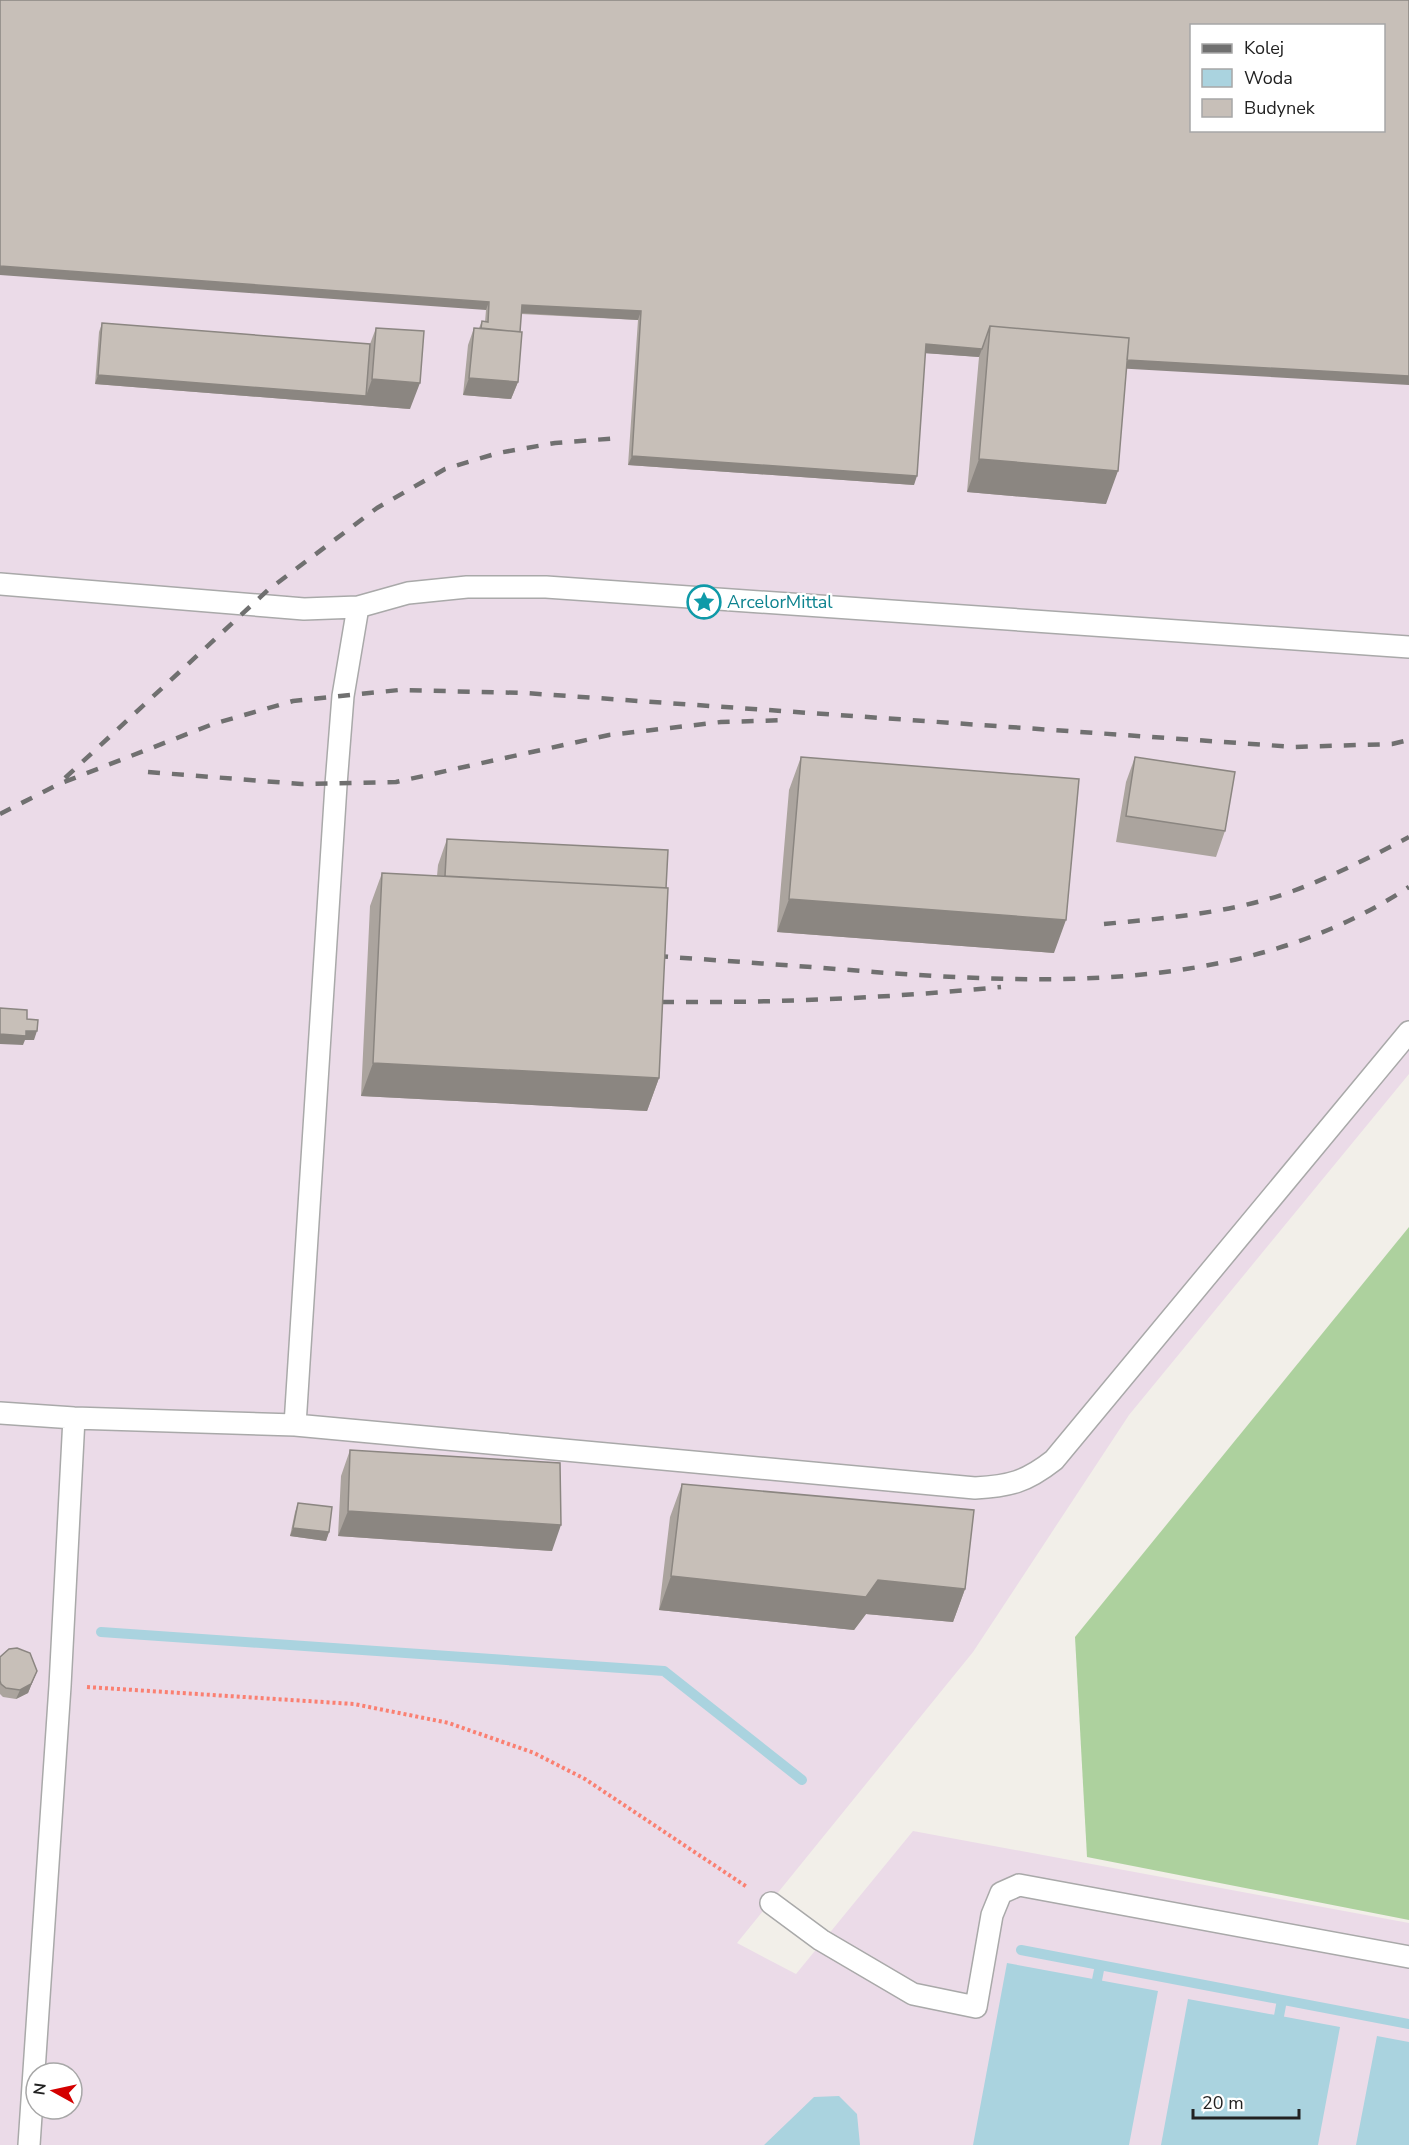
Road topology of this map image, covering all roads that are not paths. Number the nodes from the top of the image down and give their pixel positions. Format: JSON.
{"nodes":[{"id":1,"x":0,"y":584,"type":"edge"},
{"id":2,"x":358,"y":607,"type":"junction"},
{"id":3,"x":1409,"y":647,"type":"edge"},
{"id":4,"x":1409,"y":1032,"type":"edge"},
{"id":5,"x":0,"y":1413,"type":"edge"},
{"id":6,"x":74,"y":1418,"type":"junction"},
{"id":7,"x":295,"y":1425,"type":"junction"},
{"id":8,"x":771,"y":1903,"type":"road end"},
{"id":9,"x":1409,"y":1957,"type":"edge"},
{"id":10,"x":29,"y":2145,"type":"edge"}],
"edges":[{"from":1,"to":2,"type":"lane"},
{"from":2,"to":3,"type":"lane"},
{"from":2,"to":7,"type":"lane"},
{"from":4,"to":7,"type":"lane"},
{"from":5,"to":6,"type":"lane"},
{"from":6,"to":7,"type":"lane"},
{"from":6,"to":10,"type":"lane"},
{"from":8,"to":9,"type":"lane"}]}
